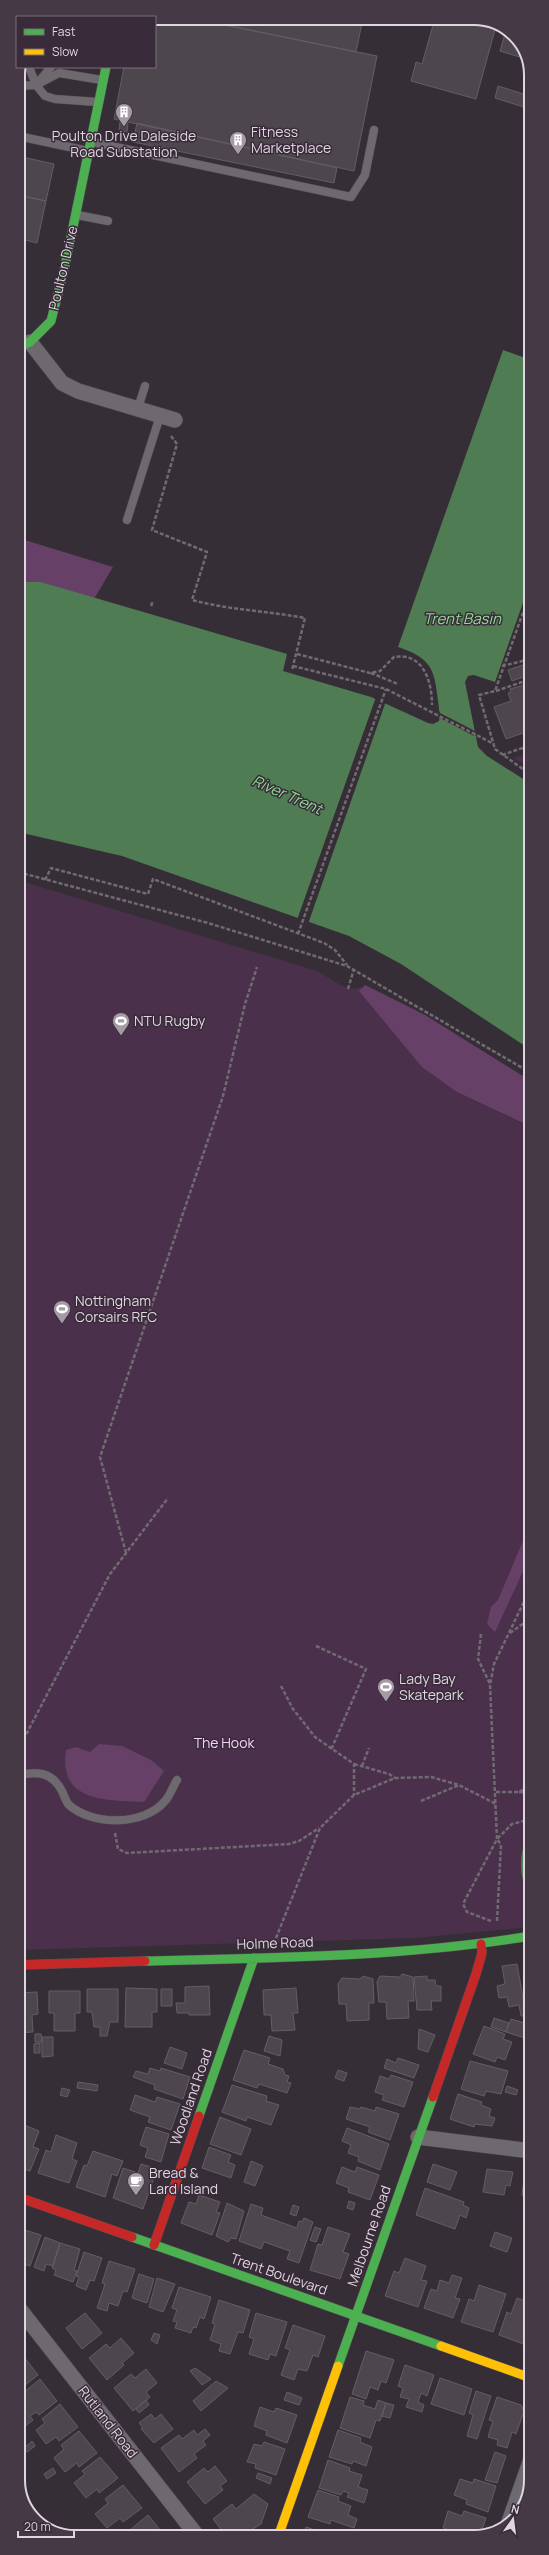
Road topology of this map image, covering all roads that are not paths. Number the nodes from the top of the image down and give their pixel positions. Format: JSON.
{"nodes":[{"id":1,"x":29,"y":68,"type":"edge"},
{"id":2,"x":50,"y":68,"type":"edge"},
{"id":3,"x":106,"y":68,"type":"edge"},
{"id":4,"x":103,"y":80,"type":"junction"},
{"id":5,"x":36,"y":85,"type":"junction"},
{"id":6,"x":25,"y":86,"type":"edge"},
{"id":7,"x":95,"y":102,"type":"junction"},
{"id":8,"x":374,"y":130,"type":"dead end"},
{"id":9,"x":25,"y":138,"type":"edge"},
{"id":10,"x":91,"y":142,"type":"junction"},
{"id":11,"x":89,"y":152,"type":"junction"},
{"id":12,"x":76,"y":215,"type":"junction"},
{"id":13,"x":108,"y":221,"type":"dead end"},
{"id":14,"x":25,"y":343,"type":"edge"},
{"id":15,"x":25,"y":345,"type":"edge"},
{"id":16,"x":145,"y":386,"type":"dead end"},
{"id":17,"x":138,"y":408,"type":"junction"},
{"id":18,"x":160,"y":416,"type":"junction"},
{"id":19,"x":177,"y":421,"type":"dead end"},
{"id":20,"x":127,"y":520,"type":"dead end"},
{"id":21,"x":25,"y":1773,"type":"edge"},
{"id":22,"x":177,"y":1780,"type":"dead end"},
{"id":23,"x":524,"y":1937,"type":"edge"},
{"id":24,"x":481,"y":1944,"type":"junction"},
{"id":25,"x":254,"y":1958,"type":"junction"},
{"id":26,"x":25,"y":1965,"type":"edge"},
{"id":27,"x":418,"y":2137,"type":"junction"},
{"id":28,"x":524,"y":2150,"type":"edge"},
{"id":29,"x":25,"y":2199,"type":"edge"},
{"id":30,"x":154,"y":2245,"type":"junction"},
{"id":31,"x":25,"y":2316,"type":"edge"},
{"id":32,"x":355,"y":2316,"type":"junction"},
{"id":33,"x":524,"y":2376,"type":"edge"},
{"id":34,"x":524,"y":2479,"type":"edge"},
{"id":35,"x":512,"y":2513,"type":"edge"},
{"id":36,"x":193,"y":2530,"type":"edge"},
{"id":37,"x":280,"y":2530,"type":"edge"}],
"edges":[{"from":1,"to":5,"type":"lane"},
{"from":2,"to":5,"type":"lane"},
{"from":3,"to":4,"type":"street","name":"Poulton Drive"},
{"from":4,"to":5,"type":"lane"},
{"from":4,"to":7,"type":"street","name":"Poulton Drive"},
{"from":5,"to":6,"type":"lane"},
{"from":5,"to":7,"type":"lane"},
{"from":7,"to":10,"type":"street","name":"Poulton Drive"},
{"from":8,"to":10,"type":"lane"},
{"from":9,"to":11,"type":"lane"},
{"from":10,"to":11,"type":"street","name":"Poulton Drive"},
{"from":11,"to":12,"type":"street","name":"Poulton Drive"},
{"from":12,"to":13,"type":"lane"},
{"from":12,"to":14,"type":"street","name":"Poulton Drive"},
{"from":15,"to":17,"type":"street","name":"Poulton Drive"},
{"from":16,"to":17,"type":"lane"},
{"from":17,"to":18,"type":"street","name":"Poulton Drive"},
{"from":18,"to":19,"type":"street","name":"Poulton Drive"},
{"from":18,"to":20,"type":"lane"},
{"from":21,"to":22,"type":"lane"},
{"from":23,"to":24,"type":"street","name":"Holme Road"},
{"from":24,"to":25,"type":"street","name":"Holme Road"},
{"from":24,"to":27,"type":"street","name":"Melbourne Road"},
{"from":25,"to":26,"type":"street","name":"Holme Road"},
{"from":25,"to":30,"type":"street","name":"Woodland Road"},
{"from":27,"to":28,"type":"street"},
{"from":27,"to":32,"type":"street","name":"Melbourne Road"},
{"from":29,"to":30,"type":"street","name":"Trent Boulevard"},
{"from":30,"to":32,"type":"street","name":"Trent Boulevard"},
{"from":31,"to":36,"type":"street","name":"Rutland Road"},
{"from":32,"to":33,"type":"street","name":"Trent Boulevard"},
{"from":32,"to":37,"type":"street","name":"Melbourne Road"},
{"from":34,"to":35,"type":"street"}]}
